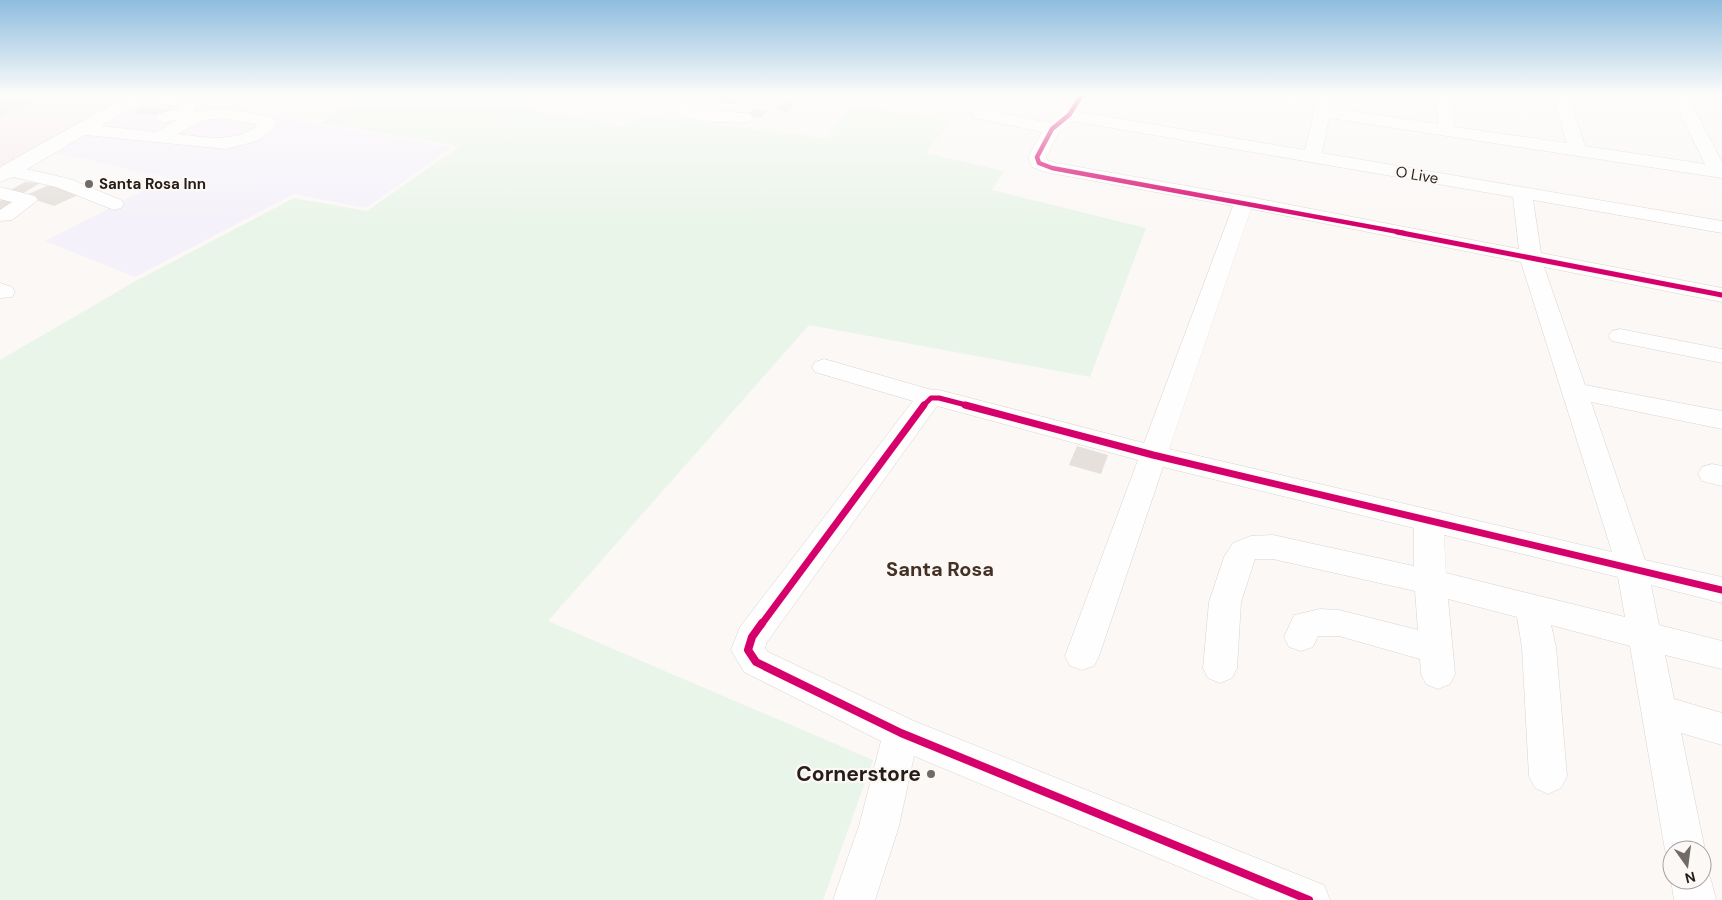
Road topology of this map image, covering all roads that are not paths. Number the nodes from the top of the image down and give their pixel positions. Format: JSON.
{"nodes":[{"id":1,"x":68,"y":137,"type":"edge"},
{"id":2,"x":160,"y":137,"type":"edge"},
{"id":3,"x":250,"y":137,"type":"edge"},
{"id":4,"x":1047,"y":137,"type":"edge"},
{"id":5,"x":1196,"y":137,"type":"edge"},
{"id":6,"x":1317,"y":137,"type":"edge"},
{"id":7,"x":1491,"y":137,"type":"edge"},
{"id":8,"x":1574,"y":137,"type":"edge"},
{"id":9,"x":1701,"y":137,"type":"edge"},
{"id":10,"x":1578,"y":151,"type":"junction"},
{"id":11,"x":1312,"y":157,"type":"junction"},
{"id":12,"x":3,"y":167,"type":"edge"},
{"id":13,"x":1720,"y":172,"type":"edge"},
{"id":14,"x":0,"y":193,"type":"edge"},
{"id":15,"x":1522,"y":194,"type":"junction"},
{"id":16,"x":1244,"y":202,"type":"junction"},
{"id":17,"x":114,"y":204,"type":"dead end"},
{"id":18,"x":6,"y":216,"type":"dead end"},
{"id":19,"x":1722,"y":227,"type":"edge"},
{"id":20,"x":1531,"y":259,"type":"junction"},
{"id":21,"x":1722,"y":295,"type":"edge"},
{"id":22,"x":1620,"y":336,"type":"dead end"},
{"id":23,"x":1722,"y":356,"type":"edge"},
{"id":24,"x":824,"y":367,"type":"dead end"},
{"id":25,"x":1576,"y":392,"type":"junction"},
{"id":26,"x":931,"y":398,"type":"junction"},
{"id":27,"x":1722,"y":420,"type":"edge"},
{"id":28,"x":1153,"y":455,"type":"junction"},
{"id":29,"x":1429,"y":520,"type":"junction"},
{"id":30,"x":1632,"y":567,"type":"junction"},
{"id":31,"x":1430,"y":582,"type":"junction"},
{"id":32,"x":1722,"y":590,"type":"edge"},
{"id":33,"x":1532,"y":607,"type":"junction"},
{"id":34,"x":1646,"y":636,"type":"junction"},
{"id":35,"x":1301,"y":637,"type":"dead end"},
{"id":36,"x":1722,"y":655,"type":"edge"},
{"id":37,"x":1082,"y":656,"type":"dead end"},
{"id":38,"x":1220,"y":668,"type":"dead end"},
{"id":39,"x":1658,"y":710,"type":"junction"},
{"id":40,"x":1722,"y":729,"type":"edge"},
{"id":41,"x":900,"y":733,"type":"junction"},
{"id":42,"x":1548,"y":776,"type":"dead end"},
{"id":43,"x":1683,"y":840,"type":"edge"},
{"id":44,"x":854,"y":900,"type":"edge"},
{"id":45,"x":1309,"y":900,"type":"edge"}],
"edges":[{"from":1,"to":12,"type":"street"},
{"from":2,"to":3,"type":"street"},
{"from":4,"to":16,"type":"street"},
{"from":5,"to":11,"type":"street","name":"O Live"},
{"from":6,"to":11,"type":"street"},
{"from":7,"to":10,"type":"street"},
{"from":8,"to":10,"type":"street"},
{"from":9,"to":13,"type":"street"},
{"from":10,"to":13,"type":"street"},
{"from":11,"to":15,"type":"street","name":"O Live"},
{"from":12,"to":17,"type":"street"},
{"from":14,"to":18,"type":"street"},
{"from":15,"to":19,"type":"street","name":"O Live"},
{"from":15,"to":20,"type":"street"},
{"from":16,"to":20,"type":"street"},
{"from":16,"to":28,"type":"street"},
{"from":20,"to":21,"type":"street"},
{"from":20,"to":25,"type":"street"},
{"from":22,"to":23,"type":"street"},
{"from":24,"to":26,"type":"street"},
{"from":25,"to":27,"type":"street"},
{"from":25,"to":30,"type":"street"},
{"from":26,"to":28,"type":"street"},
{"from":26,"to":41,"type":"street"},
{"from":28,"to":29,"type":"street"},
{"from":28,"to":37,"type":"street"},
{"from":29,"to":30,"type":"street"},
{"from":29,"to":31,"type":"street"},
{"from":30,"to":32,"type":"street"},
{"from":30,"to":34,"type":"street"},
{"from":31,"to":33,"type":"street"},
{"from":31,"to":35,"type":"street"},
{"from":31,"to":38,"type":"street"},
{"from":33,"to":34,"type":"street"},
{"from":33,"to":42,"type":"street"},
{"from":34,"to":36,"type":"street"},
{"from":34,"to":39,"type":"street"},
{"from":39,"to":40,"type":"street"},
{"from":39,"to":43,"type":"street"},
{"from":41,"to":44,"type":"street"},
{"from":41,"to":45,"type":"street"}]}
